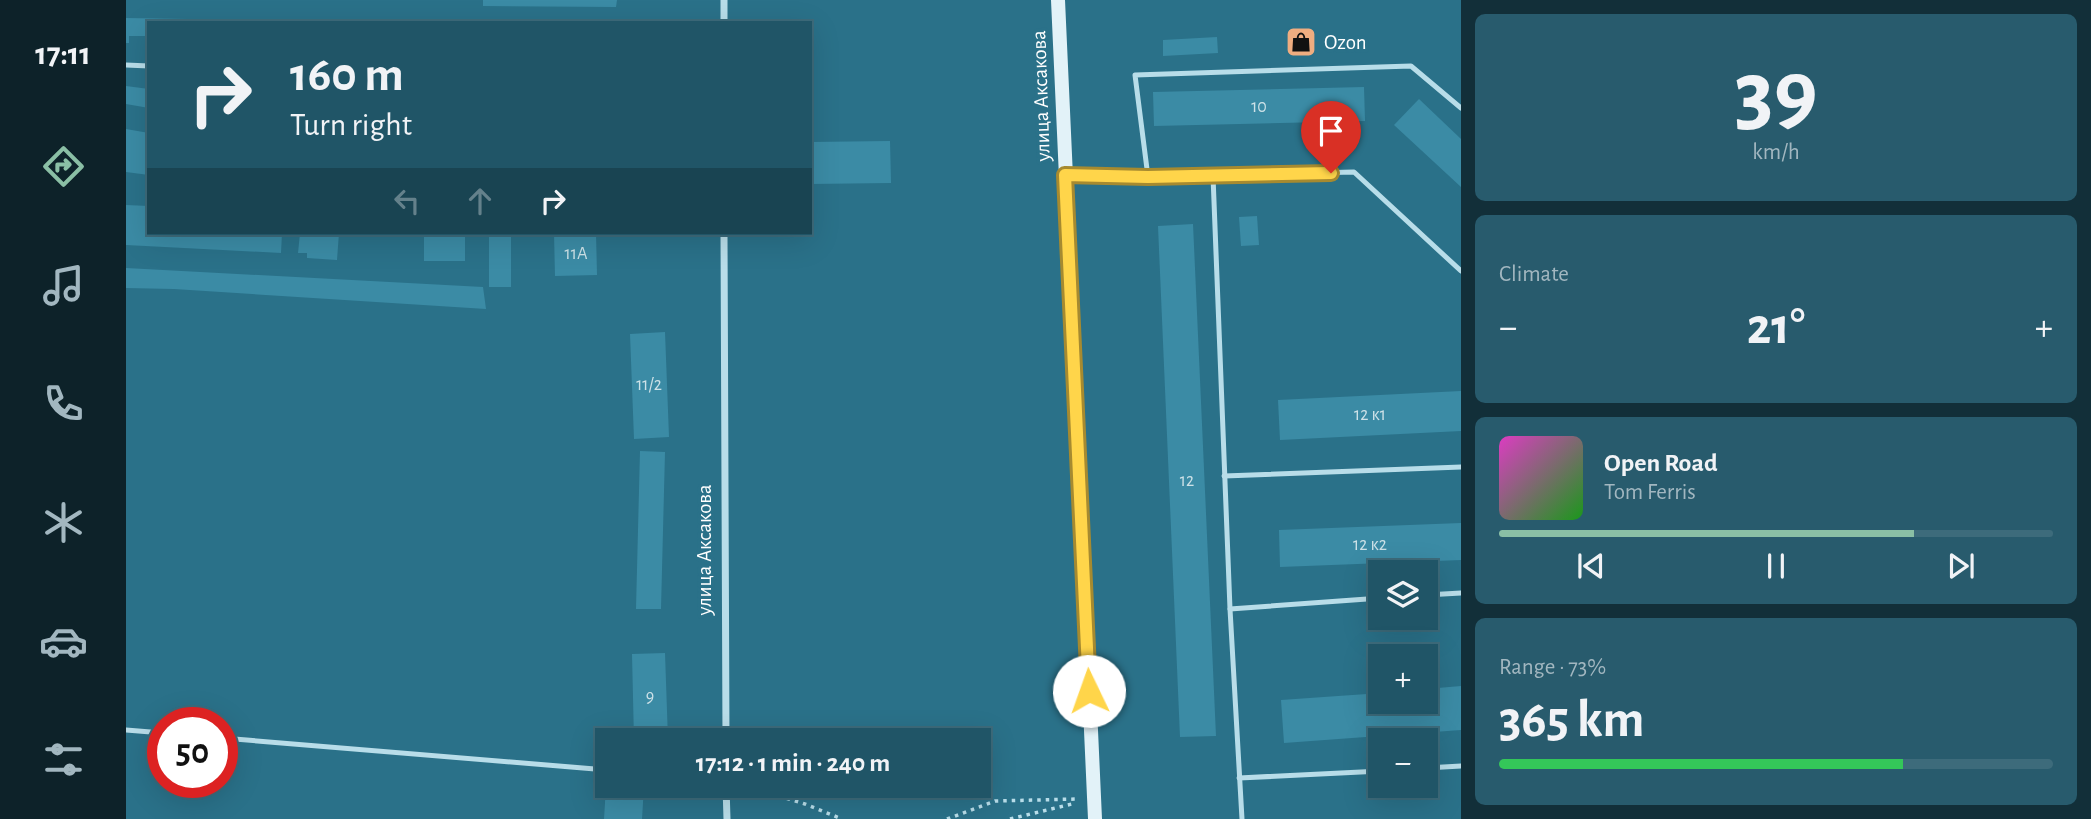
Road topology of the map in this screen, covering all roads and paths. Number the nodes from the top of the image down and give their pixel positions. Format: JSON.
{"nodes":[{"id":1,"x":724,"y":0,"type":"edge"},
{"id":2,"x":1058,"y":0,"type":"edge"},
{"id":3,"x":724,"y":21,"type":"edge"},
{"id":4,"x":126,"y":65,"type":"edge"},
{"id":5,"x":147,"y":66,"type":"edge"},
{"id":6,"x":1461,"y":108,"type":"edge"},
{"id":7,"x":1065,"y":175,"type":"junction"},
{"id":8,"x":1213,"y":176,"type":"junction"},
{"id":9,"x":1148,"y":177,"type":"junction"},
{"id":10,"x":724,"y":235,"type":"edge"},
{"id":11,"x":1461,"y":271,"type":"edge"},
{"id":12,"x":1461,"y":467,"type":"edge"},
{"id":13,"x":1224,"y":476,"type":"junction"},
{"id":14,"x":1461,"y":593,"type":"edge"},
{"id":15,"x":1438,"y":594,"type":"edge"},
{"id":16,"x":1368,"y":599,"type":"edge"},
{"id":17,"x":1230,"y":609,"type":"junction"},
{"id":18,"x":726,"y":728,"type":"edge"},
{"id":19,"x":126,"y":730,"type":"edge"},
{"id":20,"x":147,"y":732,"type":"edge"},
{"id":21,"x":238,"y":739,"type":"edge"},
{"id":22,"x":1461,"y":766,"type":"edge"},
{"id":23,"x":1438,"y":767,"type":"edge"},
{"id":24,"x":595,"y":769,"type":"edge"},
{"id":25,"x":1368,"y":772,"type":"edge"},
{"id":26,"x":1239,"y":778,"type":"junction"},
{"id":27,"x":726,"y":798,"type":"edge"},
{"id":28,"x":785,"y":798,"type":"edge"},
{"id":29,"x":1095,"y":799,"type":"junction"},
{"id":30,"x":727,"y":819,"type":"edge"},
{"id":31,"x":842,"y":819,"type":"edge"},
{"id":32,"x":947,"y":819,"type":"edge"},
{"id":33,"x":1010,"y":819,"type":"edge"},
{"id":34,"x":1095,"y":819,"type":"edge"},
{"id":35,"x":1242,"y":819,"type":"edge"}],
"edges":[{"from":1,"to":3,"type":"street"},
{"from":2,"to":7,"type":"main road","name":"улица Аксакова"},
{"from":4,"to":5,"type":"lane"},
{"from":6,"to":9,"type":"lane"},
{"from":7,"to":9,"type":"lane"},
{"from":7,"to":29,"type":"main road","name":"улица Аксакова"},
{"from":8,"to":9,"type":"lane"},
{"from":8,"to":11,"type":"lane"},
{"from":8,"to":13,"type":"lane"},
{"from":10,"to":18,"type":"street","name":"улица Аксакова"},
{"from":12,"to":13,"type":"lane"},
{"from":13,"to":17,"type":"lane"},
{"from":14,"to":15,"type":"lane"},
{"from":16,"to":17,"type":"lane"},
{"from":17,"to":26,"type":"lane"},
{"from":19,"to":20,"type":"lane"},
{"from":21,"to":24,"type":"lane"},
{"from":22,"to":23,"type":"lane"},
{"from":25,"to":26,"type":"lane"},
{"from":26,"to":35,"type":"lane"},
{"from":27,"to":30,"type":"street"},
{"from":28,"to":31,"type":"path"},
{"from":29,"to":32,"type":"path"},
{"from":29,"to":33,"type":"path"},
{"from":29,"to":34,"type":"main road","name":"улица Аксакова"}]}
